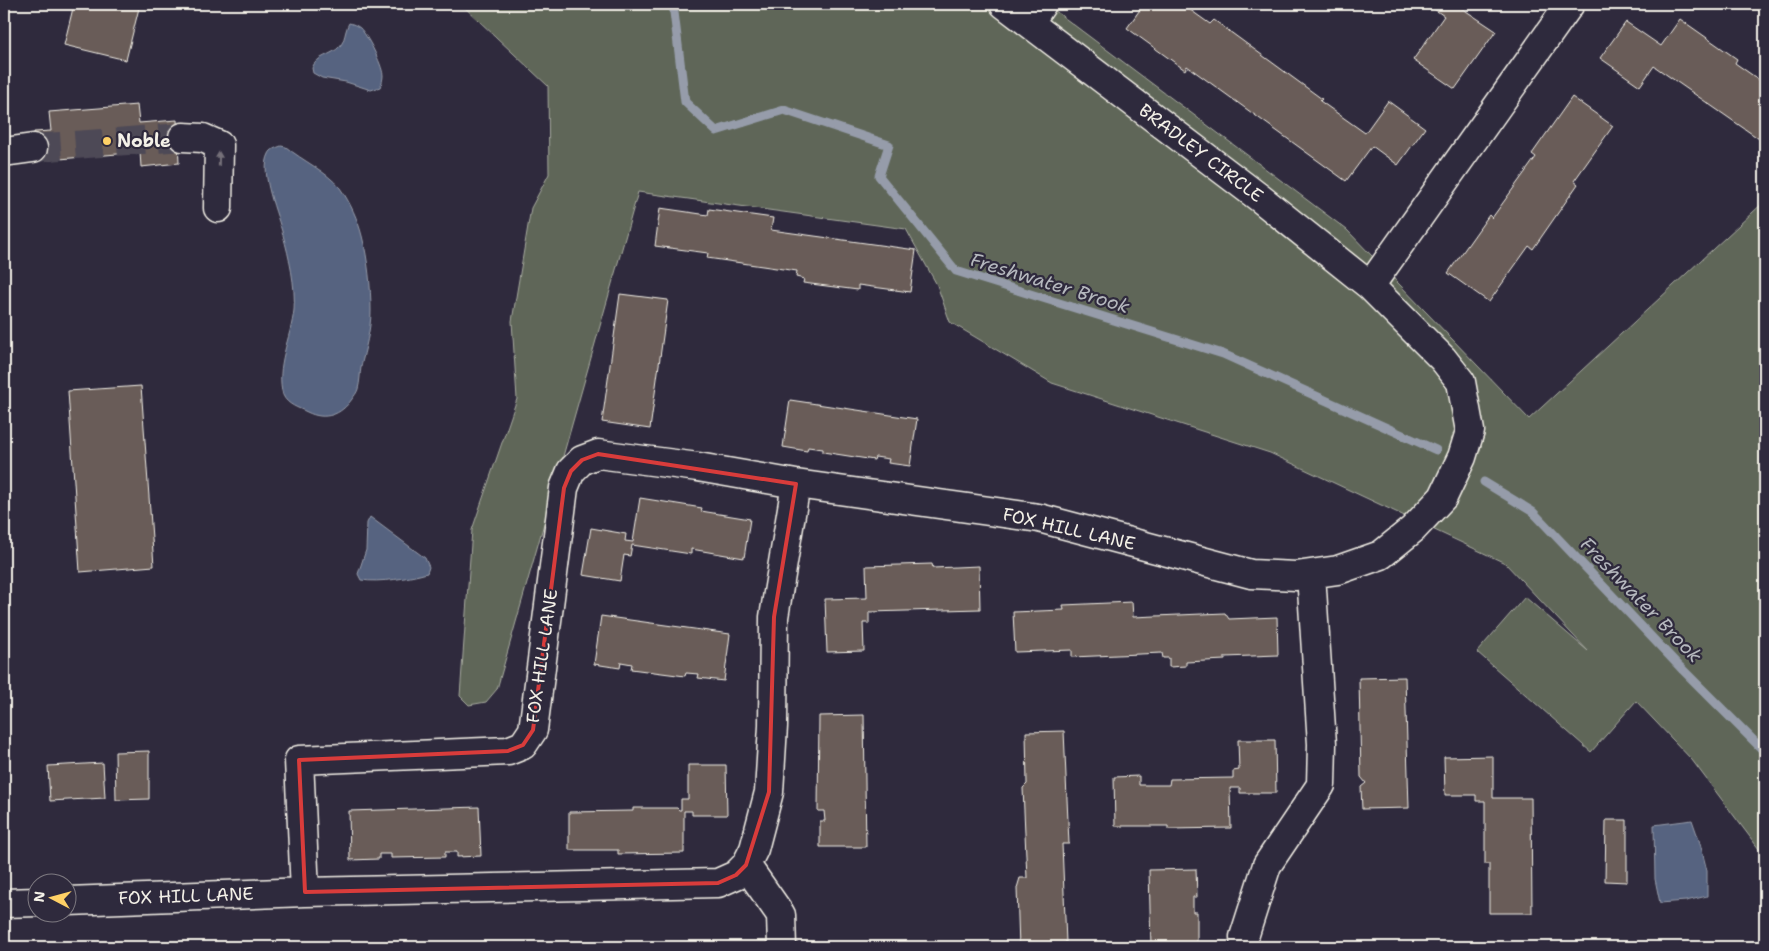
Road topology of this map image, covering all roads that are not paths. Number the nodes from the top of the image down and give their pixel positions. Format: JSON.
{"nodes":[{"id":1,"x":1004,"y":4,"type":"edge"},
{"id":2,"x":1570,"y":4,"type":"edge"},
{"id":3,"x":1036,"y":13,"type":"edge"},
{"id":4,"x":183,"y":137,"type":"tunnel mouth"},
{"id":5,"x":33,"y":148,"type":"tunnel mouth"},
{"id":6,"x":4,"y":152,"type":"edge"},
{"id":7,"x":218,"y":208,"type":"dead end"},
{"id":8,"x":1370,"y":286,"type":"junction"},
{"id":9,"x":1462,"y":457,"type":"joint"},
{"id":10,"x":796,"y":484,"type":"junction"},
{"id":11,"x":1311,"y":574,"type":"junction"},
{"id":12,"x":746,"y":865,"type":"junction"},
{"id":13,"x":305,"y":892,"type":"junction"},
{"id":14,"x":78,"y":901,"type":"edge"},
{"id":15,"x":28,"y":902,"type":"edge"},
{"id":16,"x":4,"y":903,"type":"edge"},
{"id":17,"x":782,"y":947,"type":"edge"},
{"id":18,"x":1244,"y":947,"type":"edge"}],
"edges":[{"from":1,"to":3,"type":"street","name":"BRADLEY CIRCLE"},
{"from":2,"to":8,"type":"street"},
{"from":3,"to":8,"type":"street","name":"BRADLEY CIRCLE"},
{"from":7,"to":4,"type":"street","one_way":true},
{"from":5,"to":6,"type":"street"},
{"from":8,"to":9,"type":"street","name":"BRADLEY CIRCLE"},
{"from":9,"to":11,"type":"street","name":"FOX HILL LANE"},
{"from":10,"to":11,"type":"street","name":"FOX HILL LANE"},
{"from":10,"to":12,"type":"street"},
{"from":10,"to":13,"type":"street","name":"FOX HILL LANE"},
{"from":11,"to":18,"type":"street"},
{"from":12,"to":13,"type":"street","name":"FOX HILL LANE"},
{"from":12,"to":17,"type":"street"},
{"from":13,"to":14,"type":"street","name":"FOX HILL LANE"},
{"from":15,"to":16,"type":"street"}]}
